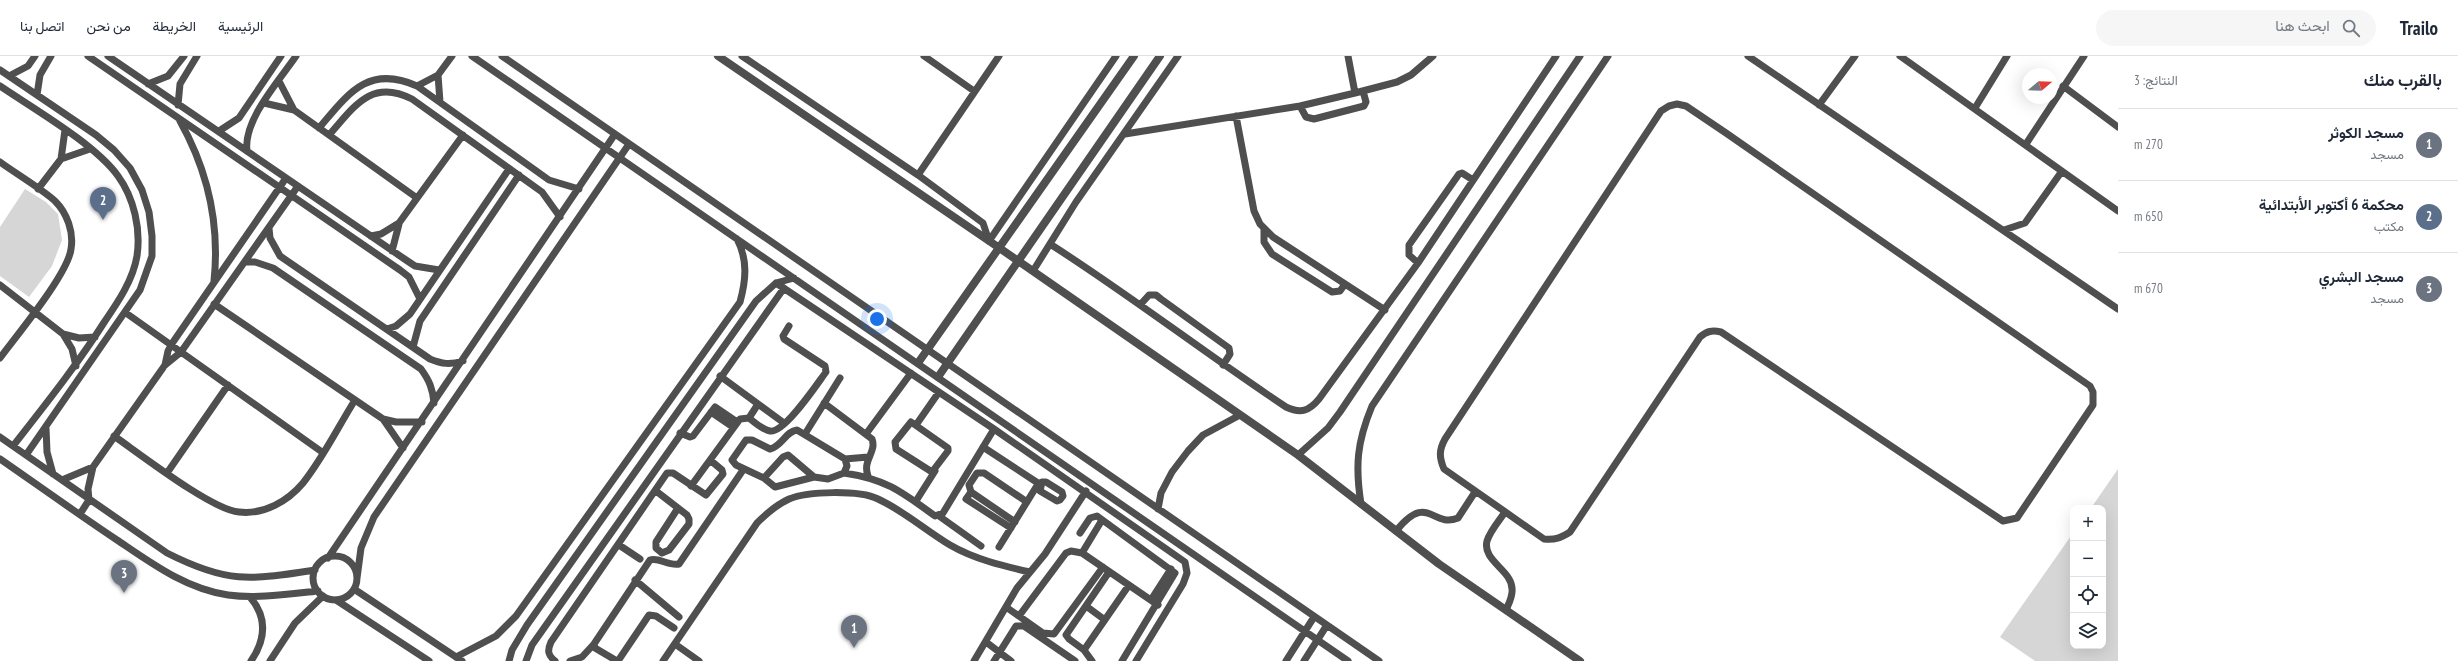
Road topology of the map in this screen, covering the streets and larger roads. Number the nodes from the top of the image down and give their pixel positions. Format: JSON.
{"nodes":[{"id":1,"x":35,"y":56,"type":"edge"},
{"id":2,"x":51,"y":56,"type":"edge"},
{"id":3,"x":88,"y":56,"type":"edge"},
{"id":4,"x":108,"y":56,"type":"edge"},
{"id":5,"x":184,"y":56,"type":"edge"},
{"id":6,"x":198,"y":56,"type":"edge"},
{"id":7,"x":281,"y":56,"type":"edge"},
{"id":8,"x":296,"y":56,"type":"edge"},
{"id":9,"x":452,"y":56,"type":"edge"},
{"id":10,"x":472,"y":56,"type":"edge"},
{"id":11,"x":502,"y":56,"type":"edge"},
{"id":12,"x":718,"y":56,"type":"edge"},
{"id":13,"x":742,"y":56,"type":"edge"},
{"id":14,"x":924,"y":56,"type":"edge"},
{"id":15,"x":999,"y":56,"type":"edge"},
{"id":16,"x":1116,"y":56,"type":"edge"},
{"id":17,"x":1134,"y":56,"type":"edge"},
{"id":18,"x":1160,"y":56,"type":"edge"},
{"id":19,"x":1178,"y":56,"type":"edge"},
{"id":20,"x":1348,"y":56,"type":"edge"},
{"id":21,"x":1433,"y":56,"type":"edge"},
{"id":22,"x":1556,"y":56,"type":"edge"},
{"id":23,"x":1580,"y":56,"type":"edge"},
{"id":24,"x":1608,"y":56,"type":"edge"},
{"id":25,"x":1748,"y":56,"type":"edge"},
{"id":26,"x":1855,"y":56,"type":"edge"},
{"id":27,"x":1900,"y":56,"type":"edge"},
{"id":28,"x":2007,"y":56,"type":"edge"},
{"id":29,"x":2084,"y":56,"type":"edge"},
{"id":30,"x":0,"y":70,"type":"edge"},
{"id":31,"x":174,"y":70,"type":"junction"},
{"id":32,"x":438,"y":75,"type":"junction"},
{"id":33,"x":9,"y":76,"type":"junction"},
{"id":34,"x":183,"y":78,"type":"junction"},
{"id":35,"x":279,"y":81,"type":"junction"},
{"id":36,"x":148,"y":84,"type":"junction"},
{"id":37,"x":0,"y":86,"type":"edge"},
{"id":38,"x":417,"y":86,"type":"junction"},
{"id":39,"x":2063,"y":86,"type":"junction"},
{"id":40,"x":1363,"y":91,"type":"junction"},
{"id":41,"x":974,"y":92,"type":"junction"},
{"id":42,"x":1355,"y":93,"type":"junction"},
{"id":43,"x":37,"y":95,"type":"junction"},
{"id":44,"x":440,"y":102,"type":"junction"},
{"id":45,"x":264,"y":103,"type":"junction"},
{"id":46,"x":178,"y":105,"type":"junction"},
{"id":47,"x":1819,"y":105,"type":"junction"},
{"id":48,"x":1300,"y":106,"type":"junction"},
{"id":49,"x":1975,"y":108,"type":"junction"},
{"id":50,"x":294,"y":110,"type":"junction"},
{"id":51,"x":243,"y":111,"type":"junction"},
{"id":52,"x":1236,"y":116,"type":"junction"},
{"id":53,"x":254,"y":118,"type":"junction"},
{"id":54,"x":179,"y":119,"type":"junction"},
{"id":55,"x":2118,"y":127,"type":"edge"},
{"id":56,"x":318,"y":128,"type":"junction"},
{"id":57,"x":65,"y":130,"type":"junction"},
{"id":58,"x":219,"y":131,"type":"junction"},
{"id":59,"x":615,"y":134,"type":"junction"},
{"id":60,"x":1125,"y":134,"type":"junction"},
{"id":61,"x":329,"y":135,"type":"junction"},
{"id":62,"x":463,"y":135,"type":"junction"},
{"id":63,"x":629,"y":144,"type":"junction"},
{"id":64,"x":2026,"y":144,"type":"junction"},
{"id":65,"x":606,"y":148,"type":"junction"},
{"id":66,"x":90,"y":149,"type":"junction"},
{"id":67,"x":247,"y":151,"type":"junction"},
{"id":68,"x":620,"y":158,"type":"junction"},
{"id":69,"x":62,"y":159,"type":"junction"},
{"id":70,"x":0,"y":162,"type":"edge"},
{"id":71,"x":510,"y":168,"type":"junction"},
{"id":72,"x":2062,"y":171,"type":"junction"},
{"id":73,"x":918,"y":175,"type":"junction"},
{"id":74,"x":520,"y":176,"type":"junction"},
{"id":75,"x":286,"y":178,"type":"junction"},
{"id":76,"x":1473,"y":180,"type":"junction"},
{"id":77,"x":298,"y":186,"type":"junction"},
{"id":78,"x":280,"y":188,"type":"junction"},
{"id":79,"x":38,"y":189,"type":"junction"},
{"id":80,"x":579,"y":189,"type":"junction"},
{"id":81,"x":291,"y":196,"type":"junction"},
{"id":82,"x":417,"y":198,"type":"junction"},
{"id":83,"x":2118,"y":211,"type":"edge"},
{"id":84,"x":560,"y":217,"type":"junction"},
{"id":85,"x":399,"y":223,"type":"junction"},
{"id":86,"x":269,"y":228,"type":"junction"},
{"id":87,"x":1264,"y":229,"type":"junction"},
{"id":88,"x":2004,"y":230,"type":"junction"},
{"id":89,"x":371,"y":236,"type":"junction"},
{"id":90,"x":736,"y":237,"type":"junction"},
{"id":91,"x":989,"y":241,"type":"junction"},
{"id":92,"x":1050,"y":244,"type":"junction"},
{"id":93,"x":998,"y":247,"type":"junction"},
{"id":94,"x":392,"y":251,"type":"junction"},
{"id":95,"x":245,"y":262,"type":"junction"},
{"id":96,"x":1018,"y":262,"type":"junction"},
{"id":97,"x":1418,"y":263,"type":"junction"},
{"id":98,"x":439,"y":270,"type":"junction"},
{"id":99,"x":1033,"y":272,"type":"junction"},
{"id":100,"x":794,"y":278,"type":"junction"},
{"id":101,"x":214,"y":282,"type":"junction"},
{"id":102,"x":776,"y":284,"type":"junction"},
{"id":103,"x":1345,"y":284,"type":"junction"},
{"id":104,"x":0,"y":285,"type":"edge"},
{"id":105,"x":784,"y":288,"type":"junction"},
{"id":106,"x":339,"y":296,"type":"junction"},
{"id":107,"x":420,"y":299,"type":"junction"},
{"id":108,"x":740,"y":302,"type":"junction"},
{"id":109,"x":214,"y":304,"type":"junction"},
{"id":110,"x":1140,"y":305,"type":"junction"},
{"id":111,"x":332,"y":308,"type":"junction"},
{"id":112,"x":750,"y":309,"type":"junction"},
{"id":113,"x":2118,"y":309,"type":"edge"},
{"id":114,"x":1385,"y":310,"type":"junction"},
{"id":115,"x":34,"y":311,"type":"junction"},
{"id":116,"x":126,"y":313,"type":"junction"},
{"id":117,"x":410,"y":314,"type":"junction"},
{"id":118,"x":420,"y":321,"type":"junction"},
{"id":119,"x":789,"y":326,"type":"dead end"},
{"id":120,"x":387,"y":329,"type":"junction"},
{"id":121,"x":64,"y":334,"type":"junction"},
{"id":122,"x":95,"y":337,"type":"junction"},
{"id":123,"x":171,"y":345,"type":"junction"},
{"id":124,"x":413,"y":347,"type":"junction"},
{"id":125,"x":928,"y":350,"type":"junction"},
{"id":126,"x":181,"y":352,"type":"junction"},
{"id":127,"x":0,"y":358,"type":"edge"},
{"id":128,"x":463,"y":361,"type":"junction"},
{"id":129,"x":918,"y":363,"type":"junction"},
{"id":130,"x":948,"y":363,"type":"junction"},
{"id":131,"x":165,"y":365,"type":"junction"},
{"id":132,"x":1223,"y":365,"type":"junction"},
{"id":133,"x":76,"y":366,"type":"junction"},
{"id":134,"x":910,"y":373,"type":"junction"},
{"id":135,"x":720,"y":376,"type":"junction"},
{"id":136,"x":938,"y":377,"type":"junction"},
{"id":137,"x":840,"y":378,"type":"dead end"},
{"id":138,"x":228,"y":385,"type":"junction"},
{"id":139,"x":939,"y":392,"type":"junction"},
{"id":140,"x":355,"y":400,"type":"junction"},
{"id":141,"x":824,"y":402,"type":"junction"},
{"id":142,"x":434,"y":403,"type":"junction"},
{"id":143,"x":758,"y":404,"type":"junction"},
{"id":144,"x":1240,"y":415,"type":"junction"},
{"id":145,"x":749,"y":418,"type":"junction"},
{"id":146,"x":383,"y":419,"type":"junction"},
{"id":147,"x":422,"y":422,"type":"junction"},
{"id":148,"x":784,"y":422,"type":"junction"},
{"id":149,"x":735,"y":424,"type":"junction"},
{"id":150,"x":916,"y":425,"type":"junction"},
{"id":151,"x":46,"y":428,"type":"junction"},
{"id":152,"x":994,"y":428,"type":"junction"},
{"id":153,"x":680,"y":433,"type":"junction"},
{"id":154,"x":805,"y":434,"type":"junction"},
{"id":155,"x":866,"y":434,"type":"junction"},
{"id":156,"x":114,"y":436,"type":"junction"},
{"id":157,"x":0,"y":437,"type":"edge"},
{"id":158,"x":13,"y":446,"type":"junction"},
{"id":159,"x":984,"y":447,"type":"junction"},
{"id":160,"x":403,"y":448,"type":"junction"},
{"id":161,"x":774,"y":448,"type":"junction"},
{"id":162,"x":322,"y":452,"type":"junction"},
{"id":163,"x":26,"y":455,"type":"junction"},
{"id":164,"x":1298,"y":455,"type":"junction"},
{"id":165,"x":784,"y":457,"type":"junction"},
{"id":166,"x":868,"y":457,"type":"junction"},
{"id":167,"x":845,"y":458,"type":"junction"},
{"id":168,"x":0,"y":459,"type":"edge"},
{"id":169,"x":710,"y":460,"type":"junction"},
{"id":170,"x":93,"y":467,"type":"junction"},
{"id":171,"x":743,"y":470,"type":"junction"},
{"id":172,"x":935,"y":470,"type":"junction"},
{"id":173,"x":167,"y":473,"type":"junction"},
{"id":174,"x":844,"y":473,"type":"junction"},
{"id":175,"x":53,"y":474,"type":"junction"},
{"id":176,"x":868,"y":476,"type":"junction"},
{"id":177,"x":814,"y":477,"type":"junction"},
{"id":178,"x":764,"y":478,"type":"junction"},
{"id":179,"x":62,"y":480,"type":"junction"},
{"id":180,"x":690,"y":486,"type":"junction"},
{"id":181,"x":656,"y":491,"type":"junction"},
{"id":182,"x":1086,"y":491,"type":"junction"},
{"id":183,"x":1475,"y":492,"type":"junction"},
{"id":184,"x":89,"y":500,"type":"junction"},
{"id":185,"x":916,"y":502,"type":"junction"},
{"id":186,"x":1027,"y":502,"type":"junction"},
{"id":187,"x":1361,"y":504,"type":"junction"},
{"id":188,"x":678,"y":508,"type":"junction"},
{"id":189,"x":1158,"y":509,"type":"junction"},
{"id":190,"x":1505,"y":512,"type":"junction"},
{"id":191,"x":80,"y":514,"type":"junction"},
{"id":192,"x":939,"y":516,"type":"junction"},
{"id":193,"x":1102,"y":520,"type":"junction"},
{"id":194,"x":1013,"y":525,"type":"junction"},
{"id":195,"x":1396,"y":531,"type":"junction"},
{"id":196,"x":1080,"y":533,"type":"dead end"},
{"id":197,"x":619,"y":544,"type":"junction"},
{"id":198,"x":981,"y":546,"type":"dead end"},
{"id":199,"x":999,"y":547,"type":"dead end"},
{"id":200,"x":1082,"y":553,"type":"junction"},
{"id":201,"x":328,"y":558,"type":"junction"},
{"id":202,"x":640,"y":559,"type":"dead end"},
{"id":203,"x":1103,"y":567,"type":"junction"},
{"id":204,"x":1171,"y":569,"type":"junction"},
{"id":205,"x":315,"y":570,"type":"junction"},
{"id":206,"x":1030,"y":572,"type":"junction"},
{"id":207,"x":1109,"y":572,"type":"junction"},
{"id":208,"x":357,"y":578,"type":"junction"},
{"id":209,"x":635,"y":580,"type":"junction"},
{"id":210,"x":1129,"y":585,"type":"junction"},
{"id":211,"x":354,"y":589,"type":"junction"},
{"id":212,"x":321,"y":594,"type":"junction"},
{"id":213,"x":250,"y":596,"type":"junction"},
{"id":214,"x":336,"y":600,"type":"junction"},
{"id":215,"x":1151,"y":600,"type":"junction"},
{"id":216,"x":1158,"y":605,"type":"junction"},
{"id":217,"x":1086,"y":606,"type":"junction"},
{"id":218,"x":1006,"y":607,"type":"junction"},
{"id":219,"x":1506,"y":610,"type":"junction"},
{"id":220,"x":679,"y":616,"type":"dead end"},
{"id":221,"x":1019,"y":616,"type":"junction"},
{"id":222,"x":1314,"y":616,"type":"junction"},
{"id":223,"x":1105,"y":620,"type":"junction"},
{"id":224,"x":1327,"y":625,"type":"junction"},
{"id":225,"x":674,"y":628,"type":"dead end"},
{"id":226,"x":1304,"y":631,"type":"junction"},
{"id":227,"x":1317,"y":640,"type":"junction"},
{"id":228,"x":986,"y":642,"type":"junction"},
{"id":229,"x":594,"y":644,"type":"junction"},
{"id":230,"x":675,"y":644,"type":"junction"},
{"id":231,"x":1084,"y":650,"type":"junction"},
{"id":232,"x":999,"y":652,"type":"junction"},
{"id":233,"x":459,"y":659,"type":"edge"},
{"id":234,"x":251,"y":661,"type":"edge"},
{"id":235,"x":270,"y":661,"type":"edge"},
{"id":236,"x":429,"y":661,"type":"edge"},
{"id":237,"x":509,"y":661,"type":"edge"},
{"id":238,"x":526,"y":661,"type":"edge"},
{"id":239,"x":555,"y":661,"type":"edge"},
{"id":240,"x":570,"y":661,"type":"edge"},
{"id":241,"x":618,"y":661,"type":"edge"},
{"id":242,"x":664,"y":661,"type":"edge"},
{"id":243,"x":700,"y":661,"type":"edge"},
{"id":244,"x":974,"y":661,"type":"edge"},
{"id":245,"x":994,"y":661,"type":"edge"},
{"id":246,"x":1011,"y":661,"type":"edge"},
{"id":247,"x":1075,"y":661,"type":"edge"},
{"id":248,"x":1092,"y":661,"type":"edge"},
{"id":249,"x":1122,"y":661,"type":"edge"},
{"id":250,"x":1136,"y":661,"type":"edge"},
{"id":251,"x":1286,"y":661,"type":"edge"},
{"id":252,"x":1304,"y":661,"type":"edge"},
{"id":253,"x":1348,"y":661,"type":"edge"},
{"id":254,"x":1379,"y":661,"type":"edge"},
{"id":255,"x":1580,"y":661,"type":"edge"}],
"edges":[{"from":1,"to":33,"type":"street"},
{"from":2,"to":43,"type":"street"},
{"from":3,"to":54,"type":"street"},
{"from":4,"to":36,"type":"street"},
{"from":5,"to":31,"type":"street"},
{"from":6,"to":34,"type":"street"},
{"from":7,"to":51,"type":"street"},
{"from":8,"to":35,"type":"street"},
{"from":9,"to":32,"type":"street"},
{"from":10,"to":65,"type":"street"},
{"from":11,"to":59,"type":"street"},
{"from":12,"to":91,"type":"street"},
{"from":13,"to":73,"type":"street"},
{"from":14,"to":41,"type":"street"},
{"from":15,"to":41,"type":"street"},
{"from":16,"to":91,"type":"street"},
{"from":17,"to":93,"type":"street"},
{"from":18,"to":96,"type":"street"},
{"from":19,"to":60,"type":"street"},
{"from":20,"to":42,"type":"street"},
{"from":21,"to":40,"type":"street"},
{"from":22,"to":76,"type":"street"},
{"from":23,"to":164,"type":"street"},
{"from":24,"to":187,"type":"street"},
{"from":25,"to":47,"type":"street"},
{"from":26,"to":47,"type":"street"},
{"from":27,"to":49,"type":"street"},
{"from":28,"to":49,"type":"street"},
{"from":29,"to":39,"type":"street"},
{"from":30,"to":33,"type":"street"},
{"from":31,"to":34,"type":"street"},
{"from":31,"to":36,"type":"street"},
{"from":32,"to":38,"type":"street"},
{"from":32,"to":44,"type":"street"},
{"from":33,"to":43,"type":"street"},
{"from":34,"to":46,"type":"street"},
{"from":35,"to":45,"type":"street"},
{"from":35,"to":50,"type":"street"},
{"from":36,"to":46,"type":"street"},
{"from":37,"to":57,"type":"street"},
{"from":38,"to":44,"type":"street"},
{"from":38,"to":56,"type":"street"},
{"from":39,"to":55,"type":"street"},
{"from":39,"to":64,"type":"street"},
{"from":40,"to":42,"type":"street"},
{"from":40,"to":48,"type":"street"},
{"from":41,"to":73,"type":"street"},
{"from":42,"to":48,"type":"street"},
{"from":43,"to":116,"type":"street"},
{"from":44,"to":80,"type":"street"},
{"from":45,"to":50,"type":"street"},
{"from":45,"to":53,"type":"street"},
{"from":46,"to":58,"type":"street"},
{"from":47,"to":88,"type":"street"},
{"from":48,"to":52,"type":"street"},
{"from":49,"to":64,"type":"street"},
{"from":50,"to":56,"type":"street"},
{"from":51,"to":53,"type":"street"},
{"from":51,"to":58,"type":"street"},
{"from":52,"to":60,"type":"street"},
{"from":52,"to":87,"type":"street"},
{"from":53,"to":67,"type":"street"},
{"from":54,"to":78,"type":"street"},
{"from":54,"to":101,"type":"street"},
{"from":56,"to":61,"type":"street"},
{"from":57,"to":66,"type":"street"},
{"from":57,"to":69,"type":"street"},
{"from":58,"to":67,"type":"street"},
{"from":59,"to":63,"type":"street"},
{"from":59,"to":65,"type":"street"},
{"from":60,"to":92,"type":"street"},
{"from":61,"to":62,"type":"street"},
{"from":61,"to":82,"type":"street"},
{"from":62,"to":71,"type":"street"},
{"from":62,"to":82,"type":"street"},
{"from":63,"to":68,"type":"street"},
{"from":63,"to":125,"type":"street"},
{"from":64,"to":72,"type":"street"},
{"from":65,"to":68,"type":"street"},
{"from":65,"to":80,"type":"street"},
{"from":66,"to":69,"type":"street"},
{"from":66,"to":122,"type":"street"},
{"from":67,"to":75,"type":"street"},
{"from":68,"to":90,"type":"street"},
{"from":68,"to":208,"type":"street"},
{"from":69,"to":79,"type":"street"},
{"from":70,"to":79,"type":"street"},
{"from":71,"to":74,"type":"street"},
{"from":71,"to":98,"type":"street"},
{"from":72,"to":83,"type":"street"},
{"from":72,"to":88,"type":"street"},
{"from":73,"to":91,"type":"street"},
{"from":74,"to":84,"type":"street"},
{"from":74,"to":118,"type":"street"},
{"from":75,"to":77,"type":"street"},
{"from":75,"to":78,"type":"street"},
{"from":76,"to":97,"type":"street"},
{"from":76,"to":97,"type":"street"},
{"from":77,"to":81,"type":"street"},
{"from":77,"to":89,"type":"street"},
{"from":78,"to":81,"type":"street"},
{"from":78,"to":101,"type":"street"},
{"from":79,"to":115,"type":"street"},
{"from":80,"to":84,"type":"street"},
{"from":81,"to":86,"type":"street"},
{"from":81,"to":107,"type":"street"},
{"from":82,"to":85,"type":"street"},
{"from":84,"to":128,"type":"street"},
{"from":85,"to":89,"type":"street"},
{"from":85,"to":94,"type":"street"},
{"from":86,"to":95,"type":"street"},
{"from":86,"to":106,"type":"street"},
{"from":87,"to":103,"type":"street"},
{"from":87,"to":103,"type":"street"},
{"from":88,"to":113,"type":"street"},
{"from":89,"to":94,"type":"street"},
{"from":90,"to":100,"type":"street"},
{"from":90,"to":108,"type":"street"},
{"from":91,"to":93,"type":"street"},
{"from":92,"to":99,"type":"street"},
{"from":92,"to":110,"type":"street"},
{"from":93,"to":96,"type":"street"},
{"from":93,"to":125,"type":"street"},
{"from":94,"to":98,"type":"street"},
{"from":95,"to":109,"type":"street"},
{"from":95,"to":111,"type":"street"},
{"from":96,"to":99,"type":"street"},
{"from":96,"to":130,"type":"street"},
{"from":97,"to":114,"type":"street"},
{"from":98,"to":107,"type":"street"},
{"from":99,"to":144,"type":"street"},
{"from":100,"to":102,"type":"street"},
{"from":100,"to":129,"type":"street"},
{"from":101,"to":123,"type":"street"},
{"from":102,"to":105,"type":"street"},
{"from":102,"to":112,"type":"street"},
{"from":103,"to":114,"type":"street"},
{"from":104,"to":115,"type":"street"},
{"from":105,"to":134,"type":"street"},
{"from":105,"to":135,"type":"street"},
{"from":106,"to":111,"type":"street"},
{"from":106,"to":120,"type":"street"},
{"from":107,"to":117,"type":"street"},
{"from":108,"to":112,"type":"street"},
{"from":108,"to":233,"type":"street"},
{"from":109,"to":126,"type":"street"},
{"from":109,"to":140,"type":"street"},
{"from":110,"to":132,"type":"street"},
{"from":110,"to":132,"type":"street"},
{"from":111,"to":142,"type":"street"},
{"from":112,"to":237,"type":"street"},
{"from":114,"to":132,"type":"street"},
{"from":115,"to":121,"type":"street"},
{"from":115,"to":127,"type":"street"},
{"from":116,"to":123,"type":"street"},
{"from":116,"to":151,"type":"street"},
{"from":117,"to":118,"type":"street"},
{"from":117,"to":120,"type":"street"},
{"from":118,"to":124,"type":"street"},
{"from":119,"to":148,"type":"street"},
{"from":120,"to":124,"type":"street"},
{"from":121,"to":122,"type":"street"},
{"from":121,"to":133,"type":"street"},
{"from":122,"to":133,"type":"street"},
{"from":123,"to":126,"type":"street"},
{"from":123,"to":131,"type":"street"},
{"from":124,"to":128,"type":"street"},
{"from":125,"to":129,"type":"street"},
{"from":125,"to":130,"type":"street"},
{"from":126,"to":131,"type":"street"},
{"from":126,"to":138,"type":"street"},
{"from":128,"to":142,"type":"street"},
{"from":129,"to":136,"type":"street"},
{"from":130,"to":136,"type":"street"},
{"from":130,"to":189,"type":"street"},
{"from":131,"to":156,"type":"street"},
{"from":133,"to":158,"type":"street"},
{"from":134,"to":139,"type":"street"},
{"from":134,"to":155,"type":"street"},
{"from":135,"to":143,"type":"street"},
{"from":135,"to":153,"type":"street"},
{"from":136,"to":226,"type":"street"},
{"from":137,"to":141,"type":"street"},
{"from":138,"to":162,"type":"street"},
{"from":138,"to":173,"type":"street"},
{"from":139,"to":150,"type":"street"},
{"from":139,"to":152,"type":"street"},
{"from":140,"to":146,"type":"street"},
{"from":140,"to":162,"type":"street"},
{"from":141,"to":154,"type":"street"},
{"from":141,"to":155,"type":"street"},
{"from":142,"to":147,"type":"street"},
{"from":143,"to":145,"type":"street"},
{"from":143,"to":148,"type":"street"},
{"from":144,"to":164,"type":"street"},
{"from":144,"to":189,"type":"street"},
{"from":145,"to":148,"type":"street"},
{"from":145,"to":149,"type":"street"},
{"from":146,"to":147,"type":"street"},
{"from":146,"to":160,"type":"street"},
{"from":147,"to":160,"type":"street"},
{"from":149,"to":153,"type":"street"},
{"from":149,"to":169,"type":"street"},
{"from":150,"to":172,"type":"street"},
{"from":150,"to":172,"type":"street"},
{"from":151,"to":163,"type":"street"},
{"from":151,"to":175,"type":"street"},
{"from":152,"to":159,"type":"street"},
{"from":152,"to":182,"type":"street"},
{"from":153,"to":238,"type":"street"},
{"from":154,"to":161,"type":"street"},
{"from":154,"to":167,"type":"street"},
{"from":155,"to":166,"type":"street"},
{"from":156,"to":170,"type":"street"},
{"from":156,"to":173,"type":"street"},
{"from":157,"to":158,"type":"street"},
{"from":158,"to":163,"type":"street"},
{"from":159,"to":186,"type":"street"},
{"from":159,"to":192,"type":"street"},
{"from":160,"to":201,"type":"street"},
{"from":161,"to":165,"type":"street"},
{"from":161,"to":171,"type":"street"},
{"from":162,"to":173,"type":"street"},
{"from":163,"to":175,"type":"street"},
{"from":164,"to":187,"type":"street"},
{"from":165,"to":177,"type":"street"},
{"from":165,"to":178,"type":"street"},
{"from":166,"to":167,"type":"street"},
{"from":166,"to":176,"type":"street"},
{"from":167,"to":174,"type":"street"},
{"from":168,"to":191,"type":"street"},
{"from":169,"to":180,"type":"street"},
{"from":169,"to":180,"type":"street"},
{"from":170,"to":179,"type":"street"},
{"from":170,"to":184,"type":"street"},
{"from":171,"to":178,"type":"street"},
{"from":171,"to":209,"type":"street"},
{"from":172,"to":185,"type":"street"},
{"from":174,"to":176,"type":"street"},
{"from":174,"to":177,"type":"street"},
{"from":175,"to":179,"type":"street"},
{"from":176,"to":185,"type":"street"},
{"from":177,"to":178,"type":"street"},
{"from":179,"to":184,"type":"street"},
{"from":180,"to":181,"type":"street"},
{"from":181,"to":188,"type":"street"},
{"from":181,"to":197,"type":"street"},
{"from":182,"to":206,"type":"street"},
{"from":182,"to":250,"type":"street"},
{"from":183,"to":190,"type":"street"},
{"from":183,"to":190,"type":"street"},
{"from":183,"to":195,"type":"street"},
{"from":184,"to":191,"type":"street"},
{"from":184,"to":205,"type":"street"},
{"from":185,"to":192,"type":"street"},
{"from":186,"to":194,"type":"street"},
{"from":186,"to":194,"type":"street"},
{"from":187,"to":195,"type":"street"},
{"from":188,"to":188,"type":"street"},
{"from":189,"to":222,"type":"street"},
{"from":190,"to":219,"type":"street"},
{"from":191,"to":213,"type":"street"},
{"from":192,"to":198,"type":"street"},
{"from":193,"to":196,"type":"street"},
{"from":193,"to":200,"type":"street"},
{"from":193,"to":204,"type":"street"},
{"from":194,"to":199,"type":"street"},
{"from":195,"to":219,"type":"street"},
{"from":197,"to":202,"type":"street"},
{"from":197,"to":239,"type":"street"},
{"from":200,"to":203,"type":"street"},
{"from":200,"to":221,"type":"street"},
{"from":201,"to":205,"type":"street"},
{"from":201,"to":208,"type":"street"},
{"from":203,"to":207,"type":"street"},
{"from":203,"to":221,"type":"street"},
{"from":204,"to":215,"type":"street"},
{"from":204,"to":216,"type":"street"},
{"from":205,"to":212,"type":"street"},
{"from":206,"to":218,"type":"street"},
{"from":206,"to":230,"type":"street"},
{"from":207,"to":210,"type":"street"},
{"from":207,"to":217,"type":"street"},
{"from":208,"to":211,"type":"street"},
{"from":209,"to":220,"type":"street"},
{"from":209,"to":229,"type":"street"},
{"from":210,"to":215,"type":"street"},
{"from":210,"to":223,"type":"street"},
{"from":211,"to":214,"type":"street"},
{"from":211,"to":233,"type":"street"},
{"from":212,"to":213,"type":"street"},
{"from":212,"to":214,"type":"street"},
{"from":212,"to":235,"type":"street"},
{"from":213,"to":234,"type":"street"},
{"from":214,"to":236,"type":"street"},
{"from":215,"to":216,"type":"street"},
{"from":216,"to":249,"type":"street"},
{"from":217,"to":223,"type":"street"},
{"from":217,"to":231,"type":"street"},
{"from":218,"to":221,"type":"street"},
{"from":218,"to":228,"type":"street"},
{"from":219,"to":255,"type":"street"},
{"from":222,"to":224,"type":"street"},
{"from":222,"to":226,"type":"street"},
{"from":223,"to":231,"type":"street"},
{"from":224,"to":227,"type":"street"},
{"from":224,"to":254,"type":"street"},
{"from":225,"to":241,"type":"street"},
{"from":226,"to":227,"type":"street"},
{"from":226,"to":251,"type":"street"},
{"from":227,"to":252,"type":"street"},
{"from":227,"to":253,"type":"street"},
{"from":228,"to":232,"type":"street"},
{"from":228,"to":244,"type":"street"},
{"from":229,"to":240,"type":"street"},
{"from":229,"to":241,"type":"street"},
{"from":230,"to":242,"type":"street"},
{"from":230,"to":243,"type":"street"},
{"from":231,"to":248,"type":"street"},
{"from":232,"to":245,"type":"street"},
{"from":232,"to":246,"type":"street"},
{"from":232,"to":247,"type":"street"}]}
